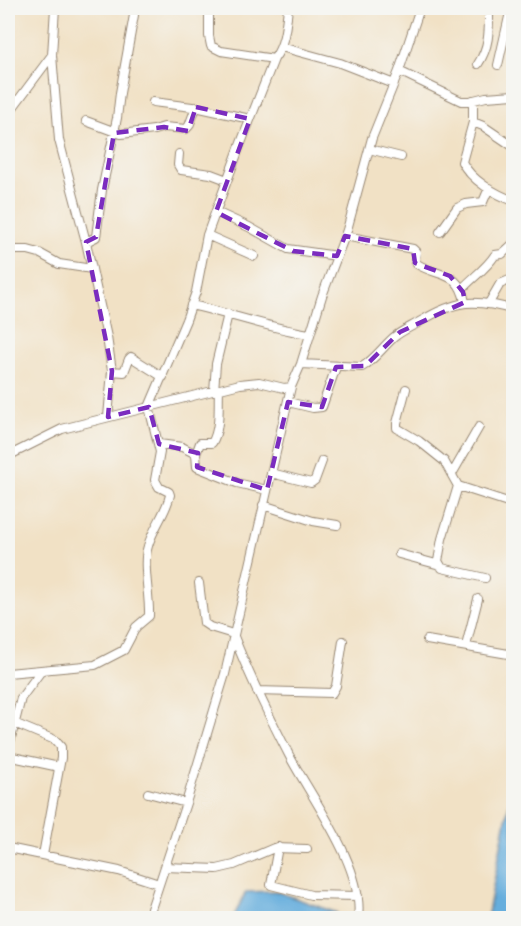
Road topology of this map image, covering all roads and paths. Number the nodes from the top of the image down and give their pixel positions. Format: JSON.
{"nodes":[{"id":1,"x":55,"y":8,"type":"edge"},
{"id":2,"x":133,"y":8,"type":"edge"},
{"id":3,"x":157,"y":8,"type":"edge"},
{"id":4,"x":162,"y":8,"type":"edge"},
{"id":5,"x":209,"y":8,"type":"edge"},
{"id":6,"x":288,"y":8,"type":"edge"},
{"id":7,"x":420,"y":8,"type":"edge"},
{"id":8,"x":489,"y":8,"type":"edge"},
{"id":9,"x":511,"y":8,"type":"edge"},
{"id":10,"x":281,"y":47,"type":"junction"},
{"id":11,"x":52,"y":55,"type":"junction"},
{"id":12,"x":274,"y":59,"type":"junction"},
{"id":13,"x":478,"y":64,"type":"dead end"},
{"id":14,"x":498,"y":65,"type":"dead end"},
{"id":15,"x":399,"y":71,"type":"junction"},
{"id":16,"x":394,"y":84,"type":"junction"},
{"id":17,"x":513,"y":95,"type":"edge"},
{"id":18,"x":473,"y":100,"type":"junction"},
{"id":19,"x":153,"y":102,"type":"dead end"},
{"id":20,"x":196,"y":107,"type":"junction"},
{"id":21,"x":8,"y":114,"type":"edge"},
{"id":22,"x":250,"y":119,"type":"junction"},
{"id":23,"x":86,"y":121,"type":"dead end"},
{"id":24,"x":473,"y":122,"type":"junction"},
{"id":25,"x":114,"y":133,"type":"junction"},
{"id":26,"x":513,"y":147,"type":"edge"},
{"id":27,"x":369,"y":149,"type":"junction"},
{"id":28,"x":178,"y":154,"type":"dead end"},
{"id":29,"x":401,"y":157,"type":"dead end"},
{"id":30,"x":227,"y":180,"type":"junction"},
{"id":31,"x":489,"y":188,"type":"junction"},
{"id":32,"x":513,"y":201,"type":"edge"},
{"id":33,"x":216,"y":212,"type":"junction"},
{"id":34,"x":440,"y":232,"type":"dead end"},
{"id":35,"x":207,"y":236,"type":"junction"},
{"id":36,"x":345,"y":236,"type":"junction"},
{"id":37,"x":86,"y":242,"type":"junction"},
{"id":38,"x":513,"y":243,"type":"edge"},
{"id":39,"x":8,"y":250,"type":"edge"},
{"id":40,"x":254,"y":256,"type":"dead end"},
{"id":41,"x":337,"y":256,"type":"junction"},
{"id":42,"x":92,"y":269,"type":"junction"},
{"id":43,"x":513,"y":278,"type":"edge"},
{"id":44,"x":462,"y":289,"type":"junction"},
{"id":45,"x":465,"y":302,"type":"junction"},
{"id":46,"x":489,"y":303,"type":"junction"},
{"id":47,"x":191,"y":305,"type":"junction"},
{"id":48,"x":513,"y":310,"type":"edge"},
{"id":49,"x":228,"y":314,"type":"junction"},
{"id":50,"x":309,"y":334,"type":"junction"},
{"id":51,"x":301,"y":364,"type":"junction"},
{"id":52,"x":336,"y":367,"type":"junction"},
{"id":53,"x":112,"y":371,"type":"junction"},
{"id":54,"x":163,"y":377,"type":"junction"},
{"id":55,"x":291,"y":387,"type":"junction"},
{"id":56,"x":406,"y":389,"type":"dead end"},
{"id":57,"x":216,"y":390,"type":"junction"},
{"id":58,"x":288,"y":402,"type":"junction"},
{"id":59,"x":149,"y":407,"type":"junction"},
{"id":60,"x":108,"y":417,"type":"junction"},
{"id":61,"x":479,"y":427,"type":"dead end"},
{"id":62,"x":159,"y":444,"type":"junction"},
{"id":63,"x":9,"y":452,"type":"edge"},
{"id":64,"x":196,"y":454,"type":"junction"},
{"id":65,"x":322,"y":461,"type":"dead end"},
{"id":66,"x":271,"y":473,"type":"junction"},
{"id":67,"x":452,"y":474,"type":"junction"},
{"id":68,"x":458,"y":486,"type":"junction"},
{"id":69,"x":267,"y":490,"type":"junction"},
{"id":70,"x":513,"y":504,"type":"edge"},
{"id":71,"x":263,"y":505,"type":"junction"},
{"id":72,"x":337,"y":525,"type":"dead end"},
{"id":73,"x":399,"y":554,"type":"dead end"},
{"id":74,"x":440,"y":565,"type":"junction"},
{"id":75,"x":484,"y":578,"type":"dead end"},
{"id":76,"x":199,"y":583,"type":"dead end"},
{"id":77,"x":478,"y":599,"type":"dead end"},
{"id":78,"x":233,"y":634,"type":"junction"},
{"id":79,"x":343,"y":640,"type":"dead end"},
{"id":80,"x":427,"y":640,"type":"dead end"},
{"id":81,"x":466,"y":646,"type":"junction"},
{"id":82,"x":513,"y":655,"type":"edge"},
{"id":83,"x":41,"y":671,"type":"junction"},
{"id":84,"x":8,"y":673,"type":"edge"},
{"id":85,"x":257,"y":691,"type":"junction"},
{"id":86,"x":14,"y":723,"type":"junction"},
{"id":87,"x":8,"y":750,"type":"edge"},
{"id":88,"x":8,"y":756,"type":"edge"},
{"id":89,"x":59,"y":767,"type":"junction"},
{"id":90,"x":148,"y":793,"type":"dead end"},
{"id":91,"x":186,"y":802,"type":"junction"},
{"id":92,"x":278,"y":847,"type":"junction"},
{"id":93,"x":8,"y":848,"type":"edge"},
{"id":94,"x":307,"y":849,"type":"dead end"},
{"id":95,"x":43,"y":855,"type":"junction"},
{"id":96,"x":165,"y":867,"type":"junction"},
{"id":97,"x":159,"y":884,"type":"junction"},
{"id":98,"x":358,"y":896,"type":"junction"},
{"id":99,"x":148,"y":918,"type":"edge"},
{"id":100,"x":358,"y":918,"type":"edge"}],
"edges":[{"from":1,"to":11,"type":"street"},
{"from":2,"to":25,"type":"street"},
{"from":3,"to":4,"type":"street"},
{"from":5,"to":12,"type":"street"},
{"from":6,"to":10,"type":"street"},
{"from":7,"to":15,"type":"street"},
{"from":8,"to":13,"type":"street"},
{"from":9,"to":14,"type":"street"},
{"from":10,"to":12,"type":"street"},
{"from":10,"to":16,"type":"street"},
{"from":11,"to":21,"type":"street"},
{"from":11,"to":37,"type":"street"},
{"from":12,"to":22,"type":"street"},
{"from":15,"to":16,"type":"street"},
{"from":15,"to":18,"type":"street"},
{"from":16,"to":27,"type":"street"},
{"from":17,"to":18,"type":"street"},
{"from":18,"to":24,"type":"street"},
{"from":19,"to":20,"type":"street"},
{"from":20,"to":22,"type":"street"},
{"from":20,"to":25,"type":"street"},
{"from":22,"to":30,"type":"street"},
{"from":23,"to":25,"type":"street"},
{"from":24,"to":26,"type":"street"},
{"from":24,"to":31,"type":"street"},
{"from":25,"to":37,"type":"street"},
{"from":27,"to":29,"type":"street"},
{"from":27,"to":36,"type":"street"},
{"from":28,"to":30,"type":"street"},
{"from":30,"to":33,"type":"street"},
{"from":31,"to":32,"type":"street"},
{"from":31,"to":34,"type":"street"},
{"from":33,"to":35,"type":"street"},
{"from":33,"to":41,"type":"street"},
{"from":35,"to":40,"type":"street"},
{"from":35,"to":47,"type":"street"},
{"from":36,"to":41,"type":"street"},
{"from":36,"to":44,"type":"street"},
{"from":37,"to":42,"type":"street"},
{"from":38,"to":44,"type":"street"},
{"from":39,"to":42,"type":"street"},
{"from":41,"to":50,"type":"street"},
{"from":42,"to":53,"type":"street"},
{"from":43,"to":46,"type":"street"},
{"from":44,"to":45,"type":"street"},
{"from":45,"to":46,"type":"street"},
{"from":45,"to":52,"type":"street"},
{"from":46,"to":48,"type":"street"},
{"from":47,"to":49,"type":"street"},
{"from":47,"to":54,"type":"street"},
{"from":49,"to":50,"type":"street"},
{"from":49,"to":57,"type":"street"},
{"from":50,"to":51,"type":"street"},
{"from":51,"to":52,"type":"street"},
{"from":51,"to":55,"type":"street"},
{"from":52,"to":58,"type":"street"},
{"from":53,"to":54,"type":"street"},
{"from":53,"to":60,"type":"street"},
{"from":54,"to":59,"type":"street"},
{"from":55,"to":57,"type":"street"},
{"from":55,"to":58,"type":"street"},
{"from":56,"to":67,"type":"street"},
{"from":57,"to":59,"type":"street"},
{"from":57,"to":64,"type":"street"},
{"from":58,"to":66,"type":"street"},
{"from":59,"to":60,"type":"street"},
{"from":59,"to":62,"type":"street"},
{"from":60,"to":63,"type":"street"},
{"from":61,"to":67,"type":"street"},
{"from":62,"to":64,"type":"street"},
{"from":62,"to":83,"type":"street"},
{"from":64,"to":69,"type":"street"},
{"from":65,"to":66,"type":"street"},
{"from":66,"to":69,"type":"street"},
{"from":67,"to":68,"type":"street"},
{"from":68,"to":70,"type":"street"},
{"from":68,"to":74,"type":"street"},
{"from":69,"to":71,"type":"street"},
{"from":71,"to":72,"type":"street"},
{"from":71,"to":78,"type":"street"},
{"from":73,"to":74,"type":"street"},
{"from":74,"to":75,"type":"street"},
{"from":76,"to":78,"type":"street"},
{"from":77,"to":81,"type":"street"},
{"from":78,"to":85,"type":"street"},
{"from":78,"to":91,"type":"street"},
{"from":79,"to":85,"type":"street"},
{"from":80,"to":81,"type":"street"},
{"from":81,"to":82,"type":"street"},
{"from":83,"to":84,"type":"street"},
{"from":83,"to":86,"type":"street"},
{"from":85,"to":98,"type":"street"},
{"from":86,"to":87,"type":"street"},
{"from":86,"to":89,"type":"street"},
{"from":88,"to":89,"type":"street"},
{"from":89,"to":95,"type":"street"},
{"from":90,"to":91,"type":"street"},
{"from":91,"to":96,"type":"street"},
{"from":92,"to":94,"type":"street"},
{"from":92,"to":96,"type":"street"},
{"from":92,"to":98,"type":"street"},
{"from":93,"to":95,"type":"street"},
{"from":95,"to":97,"type":"street"},
{"from":96,"to":97,"type":"street"},
{"from":97,"to":99,"type":"street"},
{"from":98,"to":100,"type":"street"}]}
